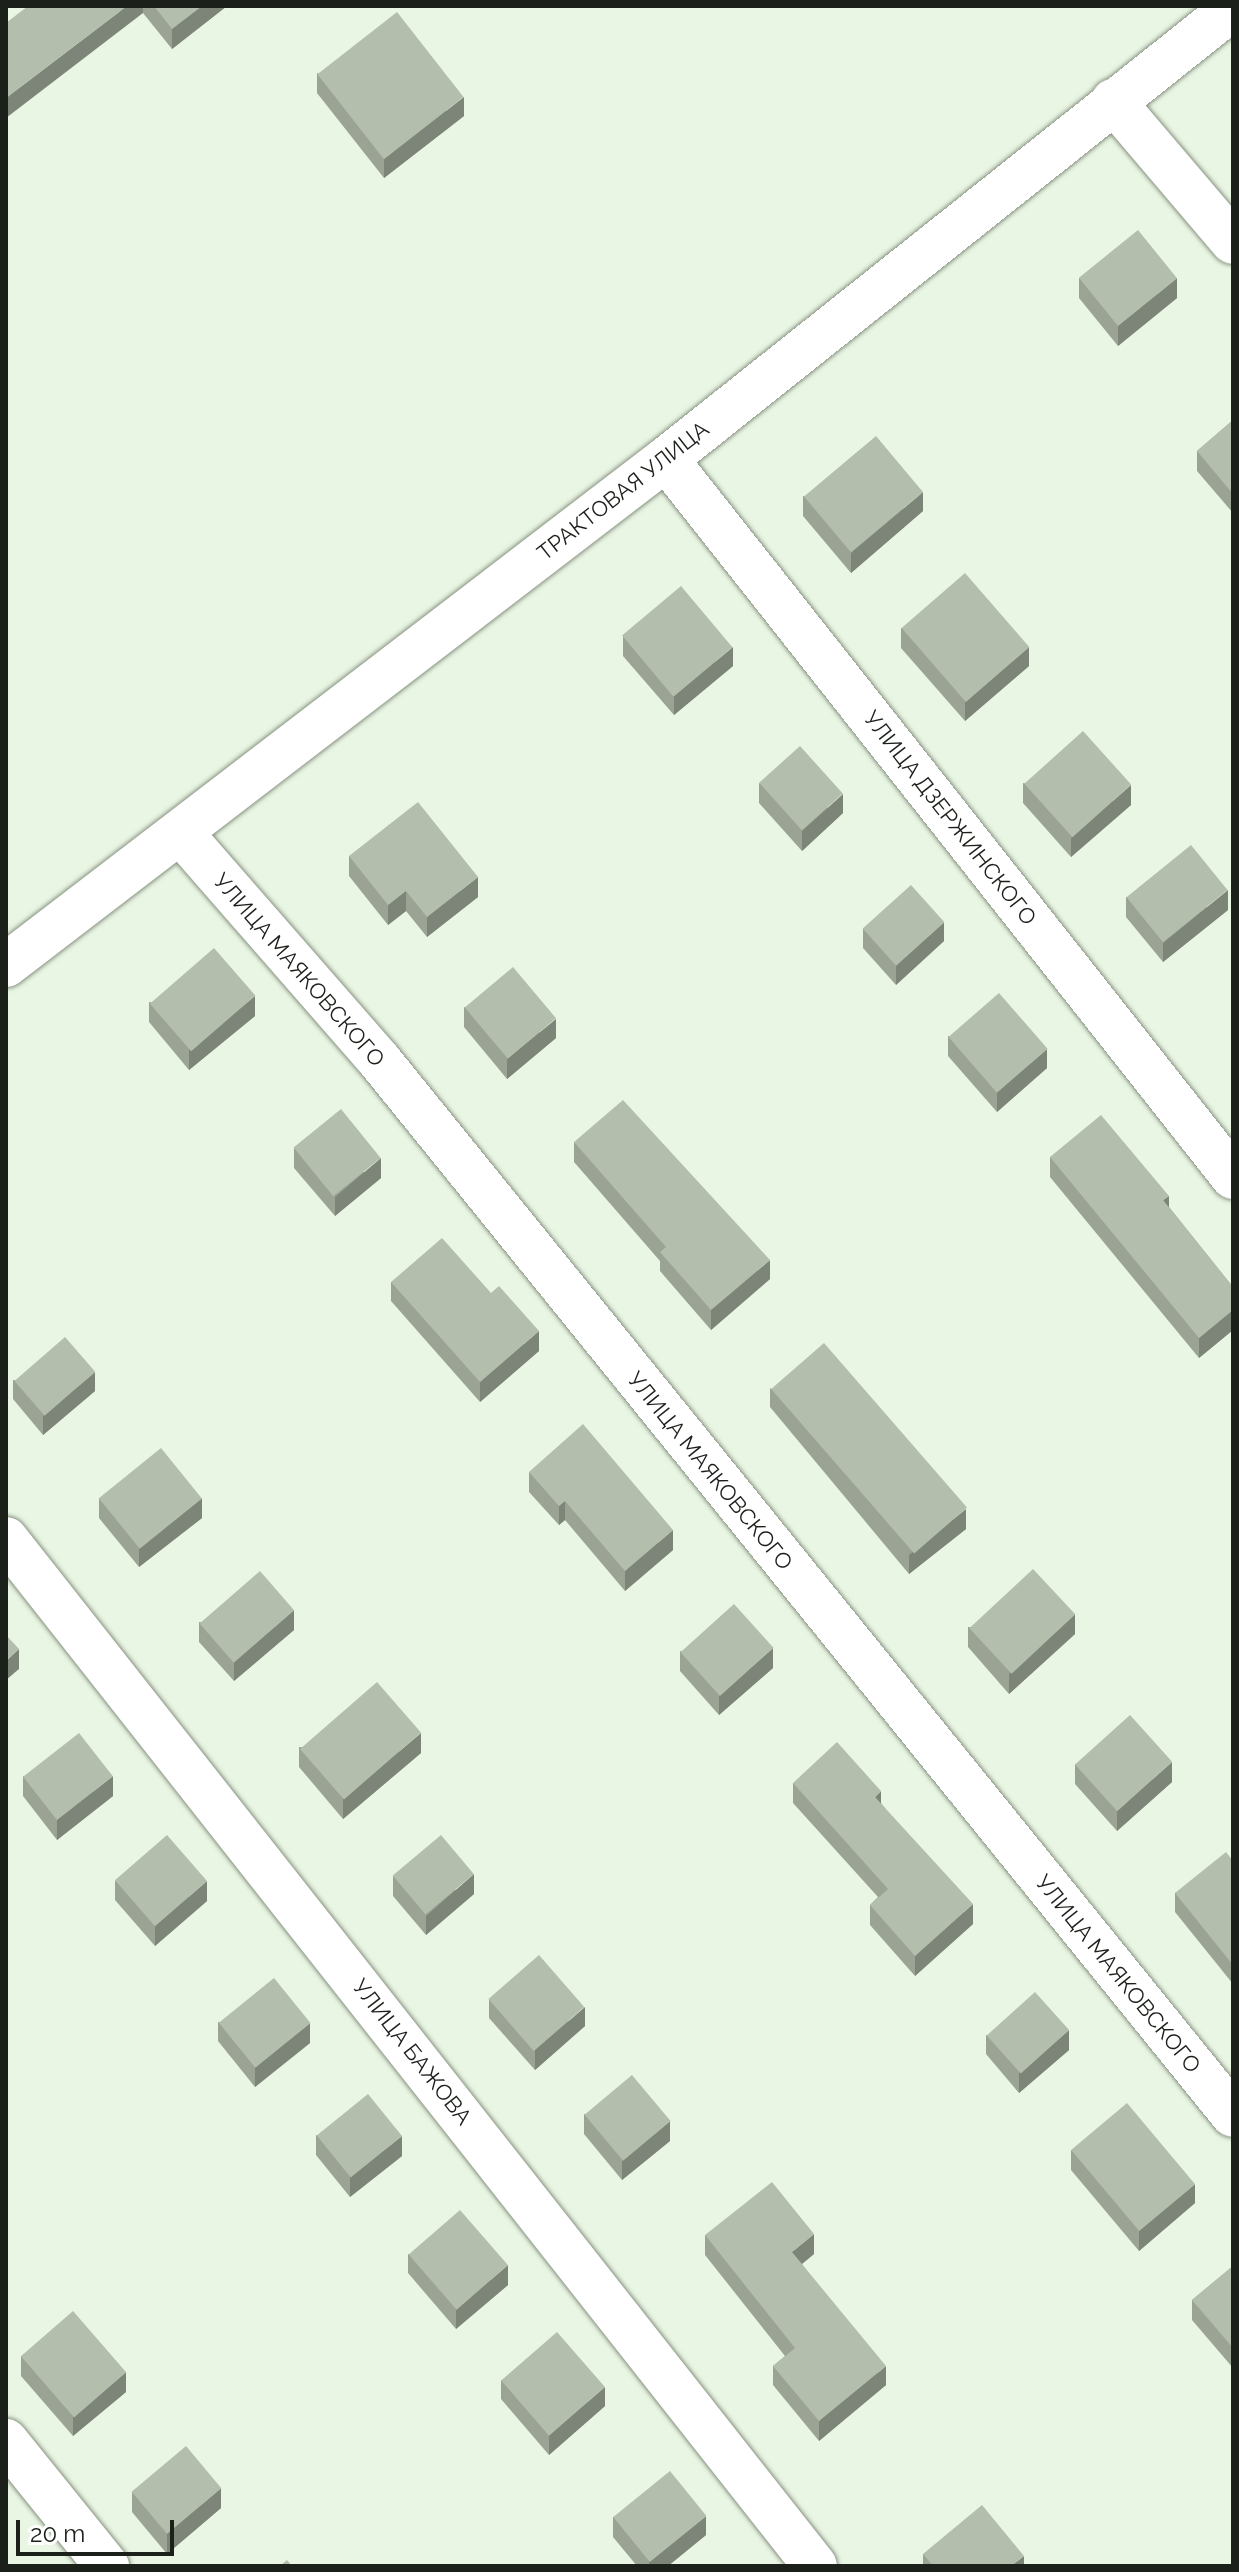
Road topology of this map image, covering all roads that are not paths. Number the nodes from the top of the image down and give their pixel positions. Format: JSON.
{"nodes":[{"id":1,"x":1233,"y":8,"type":"edge"},
{"id":2,"x":1113,"y":101,"type":"junction"},
{"id":3,"x":1233,"y":242,"type":"edge"},
{"id":4,"x":666,"y":459,"type":"junction"},
{"id":5,"x":180,"y":832,"type":"junction"},
{"id":6,"x":6,"y":965,"type":"edge"},
{"id":7,"x":1233,"y":1177,"type":"edge"},
{"id":8,"x":6,"y":1539,"type":"edge"},
{"id":9,"x":1233,"y":2115,"type":"edge"},
{"id":10,"x":6,"y":2441,"type":"edge"},
{"id":11,"x":107,"y":2566,"type":"edge"},
{"id":12,"x":815,"y":2566,"type":"edge"}],
"edges":[{"from":1,"to":2,"type":"street","name":"ТРАКТОВАЯ УЛИЦА"},
{"from":2,"to":3,"type":"street"},
{"from":2,"to":4,"type":"street","name":"ТРАКТОВАЯ УЛИЦА"},
{"from":4,"to":5,"type":"street","name":"ТРАКТОВАЯ УЛИЦА"},
{"from":4,"to":7,"type":"street","name":"УЛИЦА ДЗЕРЖИНСКОГО"},
{"from":5,"to":6,"type":"street","name":"ТРАКТОВАЯ УЛИЦА"},
{"from":5,"to":9,"type":"street","name":"УЛИЦА МАЯКОВСКОГО"},
{"from":8,"to":12,"type":"street","name":"УЛИЦА БАЖОВА"},
{"from":10,"to":11,"type":"street"}]}
